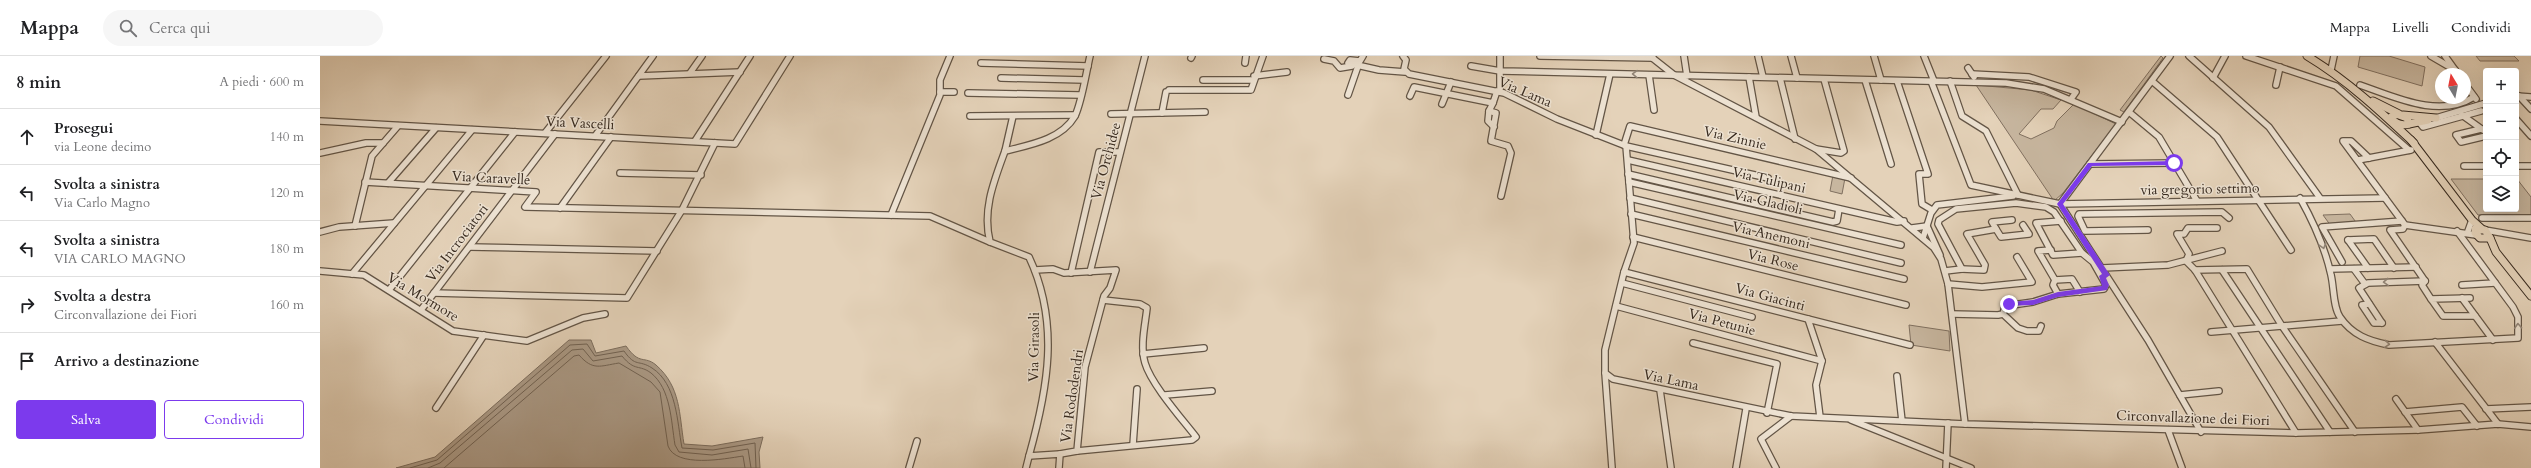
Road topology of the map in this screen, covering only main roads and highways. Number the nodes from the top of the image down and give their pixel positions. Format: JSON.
{"nodes":[{"id":1,"x":2307,"y":56,"type":"edge"},
{"id":2,"x":2361,"y":94,"type":"junction"},
{"id":3,"x":2400,"y":115,"type":"junction"},
{"id":4,"x":2394,"y":121,"type":"junction"},
{"id":5,"x":2409,"y":125,"type":"junction"},
{"id":6,"x":2416,"y":146,"type":"junction"},
{"id":7,"x":2531,"y":296,"type":"edge"}],
"edges":[{"from":1,"to":2,"type":"main road"},
{"from":2,"to":3,"type":"main road"},
{"from":2,"to":4,"type":"main road"},
{"from":2,"to":6,"type":"main road"},
{"from":3,"to":4,"type":"main road"},
{"from":3,"to":5,"type":"main road"},
{"from":3,"to":5,"type":"main road"},
{"from":4,"to":5,"type":"main road"},
{"from":4,"to":6,"type":"main road"},
{"from":5,"to":6,"type":"main road"},
{"from":6,"to":7,"type":"main road"}]}
